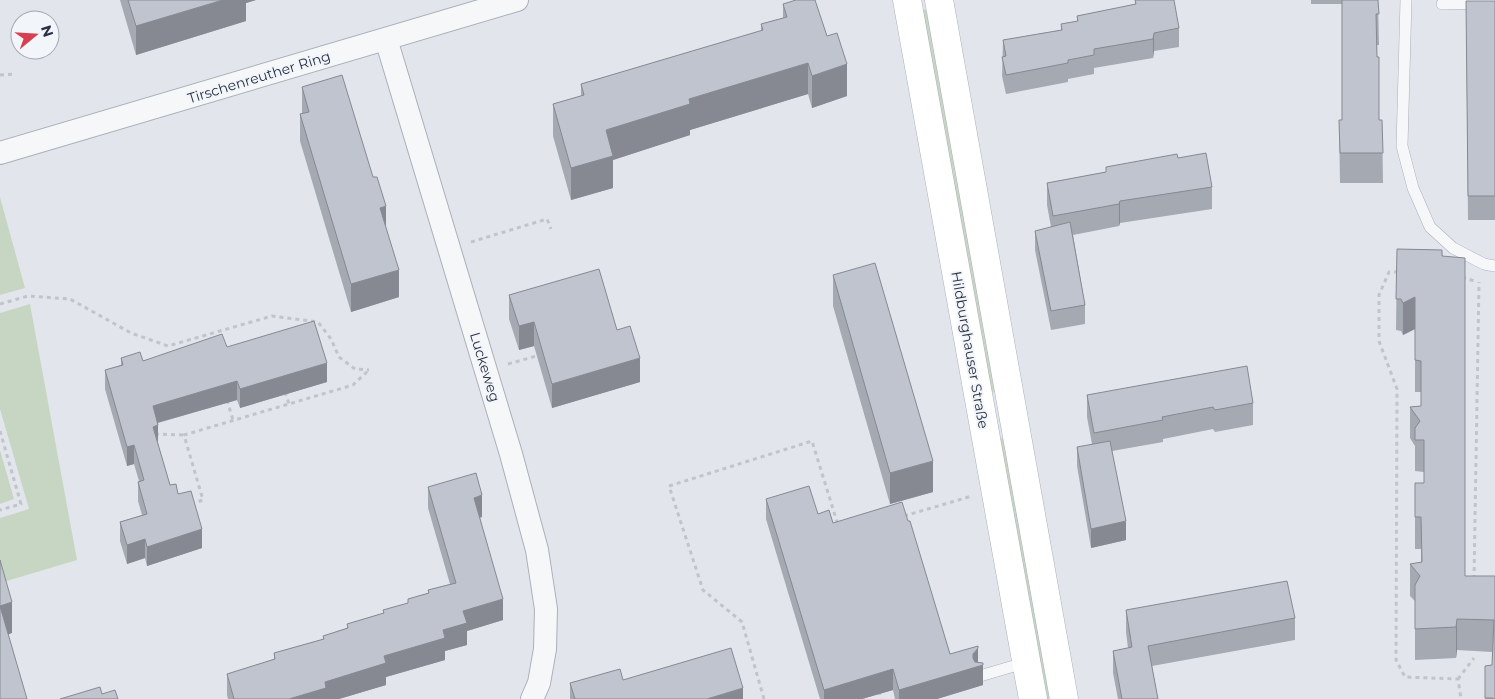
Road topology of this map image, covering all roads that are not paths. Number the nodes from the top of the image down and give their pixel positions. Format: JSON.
{"nodes":[{"id":1,"x":517,"y":0,"type":"edge"},
{"id":2,"x":907,"y":0,"type":"edge"},
{"id":3,"x":939,"y":0,"type":"edge"},
{"id":4,"x":1406,"y":0,"type":"edge"},
{"id":5,"x":1495,"y":3,"type":"edge"},
{"id":6,"x":1442,"y":4,"type":"dead end"},
{"id":7,"x":386,"y":39,"type":"junction"},
{"id":8,"x":0,"y":153,"type":"edge"},
{"id":9,"x":1495,"y":266,"type":"edge"},
{"id":10,"x":996,"y":416,"type":"junction"},
{"id":11,"x":1027,"y":662,"type":"junction"},
{"id":12,"x":980,"y":676,"type":"edge"},
{"id":13,"x":532,"y":699,"type":"edge"},
{"id":14,"x":1034,"y":699,"type":"edge"},
{"id":15,"x":1064,"y":699,"type":"edge"}],
"edges":[{"from":1,"to":7,"type":"street","name":"Tirschenreuther Ring"},
{"from":2,"to":10,"type":"main road","name":"Hildburghauser Straße"},
{"from":3,"to":10,"type":"main road","name":"Hildburghauser Straße"},
{"from":4,"to":9,"type":"lane"},
{"from":5,"to":6,"type":"lane"},
{"from":7,"to":8,"type":"street","name":"Tirschenreuther Ring"},
{"from":7,"to":13,"type":"street","name":"Luckeweg"},
{"from":10,"to":11,"type":"main road","name":"Hildburghauser Straße"},
{"from":10,"to":15,"type":"main road","name":"Hildburghauser Straße"},
{"from":11,"to":12,"type":"lane"},
{"from":11,"to":14,"type":"main road","name":"Hildburghauser Straße"}]}
